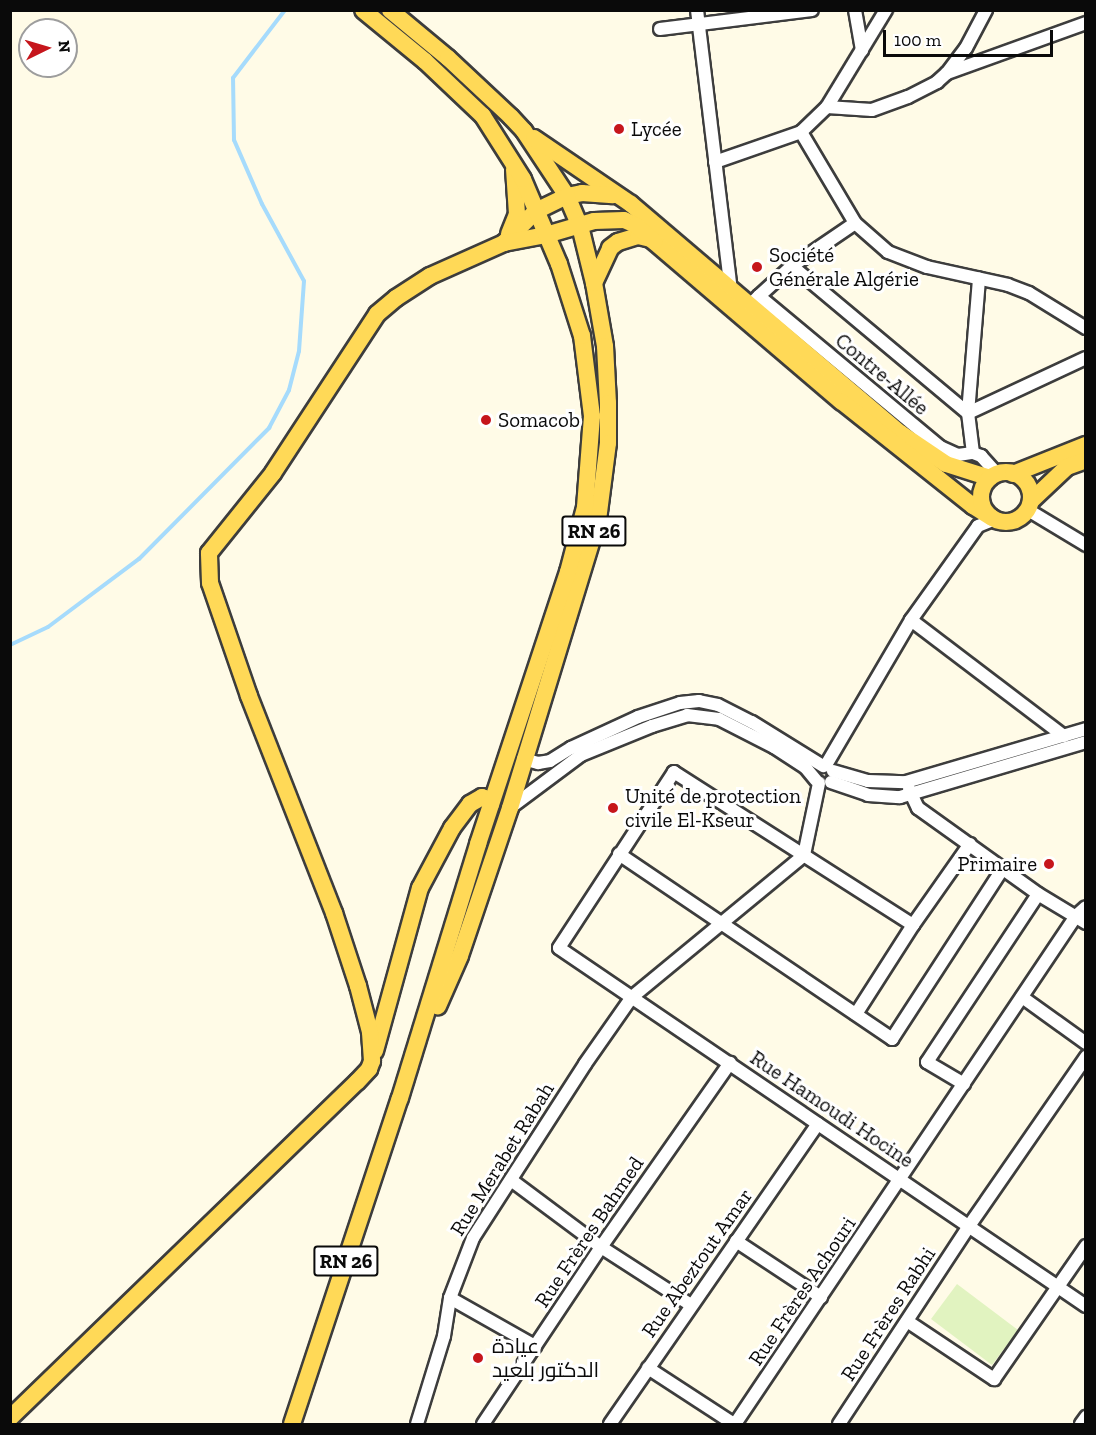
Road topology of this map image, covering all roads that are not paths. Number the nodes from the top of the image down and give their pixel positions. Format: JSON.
{"nodes":[{"id":1,"x":363,"y":10,"type":"edge"},
{"id":2,"x":390,"y":10,"type":"edge"},
{"id":3,"x":697,"y":10,"type":"edge"},
{"id":4,"x":812,"y":10,"type":"edge"},
{"id":5,"x":855,"y":10,"type":"edge"},
{"id":6,"x":886,"y":10,"type":"edge"},
{"id":7,"x":986,"y":10,"type":"edge"},
{"id":8,"x":1086,"y":23,"type":"edge"},
{"id":9,"x":698,"y":25,"type":"junction"},
{"id":10,"x":660,"y":29,"type":"dead end"},
{"id":11,"x":862,"y":50,"type":"junction"},
{"id":12,"x":947,"y":73,"type":"junction"},
{"id":13,"x":827,"y":107,"type":"junction"},
{"id":14,"x":524,"y":131,"type":"junction"},
{"id":15,"x":801,"y":132,"type":"junction"},
{"id":16,"x":513,"y":162,"type":"junction"},
{"id":17,"x":715,"y":162,"type":"junction"},
{"id":18,"x":567,"y":196,"type":"junction"},
{"id":19,"x":617,"y":196,"type":"junction"},
{"id":20,"x":536,"y":211,"type":"junction"},
{"id":21,"x":855,"y":222,"type":"junction"},
{"id":22,"x":580,"y":226,"type":"junction"},
{"id":23,"x":546,"y":236,"type":"junction"},
{"id":24,"x":655,"y":242,"type":"junction"},
{"id":25,"x":504,"y":243,"type":"junction"},
{"id":26,"x":559,"y":264,"type":"junction"},
{"id":27,"x":792,"y":266,"type":"junction"},
{"id":28,"x":979,"y":278,"type":"junction"},
{"id":29,"x":594,"y":283,"type":"junction"},
{"id":30,"x":731,"y":291,"type":"junction"},
{"id":31,"x":754,"y":301,"type":"junction"},
{"id":32,"x":1086,"y":328,"type":"edge"},
{"id":33,"x":1086,"y":358,"type":"edge"},
{"id":34,"x":968,"y":413,"type":"junction"},
{"id":35,"x":1086,"y":445,"type":"edge"},
{"id":36,"x":973,"y":453,"type":"junction"},
{"id":37,"x":1086,"y":460,"type":"edge"},
{"id":38,"x":1000,"y":475,"type":"junction"},
{"id":39,"x":1029,"y":505,"type":"junction"},
{"id":40,"x":993,"y":519,"type":"junction"},
{"id":41,"x":1086,"y":545,"type":"edge"},
{"id":42,"x":911,"y":620,"type":"junction"},
{"id":43,"x":1086,"y":729,"type":"edge"},
{"id":44,"x":1064,"y":736,"type":"junction"},
{"id":45,"x":1086,"y":742,"type":"edge"},
{"id":46,"x":523,"y":759,"type":"junction"},
{"id":47,"x":825,"y":774,"type":"junction"},
{"id":48,"x":906,"y":782,"type":"junction"},
{"id":49,"x":912,"y":795,"type":"junction"},
{"id":50,"x":491,"y":805,"type":"junction"},
{"id":51,"x":510,"y":808,"type":"junction"},
{"id":52,"x":970,"y":844,"type":"junction"},
{"id":53,"x":619,"y":854,"type":"junction"},
{"id":54,"x":804,"y":855,"type":"junction"},
{"id":55,"x":1003,"y":868,"type":"junction"},
{"id":56,"x":1038,"y":894,"type":"junction"},
{"id":57,"x":1086,"y":907,"type":"edge"},
{"id":58,"x":1081,"y":919,"type":"edge"},
{"id":59,"x":721,"y":923,"type":"junction"},
{"id":60,"x":913,"y":925,"type":"junction"},
{"id":61,"x":632,"y":997,"type":"junction"},
{"id":62,"x":1022,"y":997,"type":"junction"},
{"id":63,"x":856,"y":1014,"type":"junction"},
{"id":64,"x":1086,"y":1043,"type":"edge"},
{"id":65,"x":1086,"y":1057,"type":"edge"},
{"id":66,"x":372,"y":1061,"type":"junction"},
{"id":67,"x":730,"y":1063,"type":"junction"},
{"id":68,"x":964,"y":1084,"type":"junction"},
{"id":69,"x":400,"y":1098,"type":"junction"},
{"id":70,"x":818,"y":1124,"type":"junction"},
{"id":71,"x":901,"y":1179,"type":"junction"},
{"id":72,"x":511,"y":1180,"type":"junction"},
{"id":73,"x":969,"y":1226,"type":"junction"},
{"id":74,"x":736,"y":1241,"type":"junction"},
{"id":75,"x":1086,"y":1246,"type":"edge"},
{"id":76,"x":601,"y":1247,"type":"junction"},
{"id":77,"x":1057,"y":1286,"type":"junction"},
{"id":78,"x":821,"y":1297,"type":"junction"},
{"id":79,"x":450,"y":1298,"type":"junction"},
{"id":80,"x":691,"y":1305,"type":"junction"},
{"id":81,"x":1086,"y":1306,"type":"edge"},
{"id":82,"x":907,"y":1321,"type":"junction"},
{"id":83,"x":535,"y":1346,"type":"junction"},
{"id":84,"x":648,"y":1368,"type":"junction"},
{"id":85,"x":1086,"y":1417,"type":"edge"},
{"id":86,"x":10,"y":1418,"type":"edge"},
{"id":87,"x":292,"y":1425,"type":"edge"},
{"id":88,"x":417,"y":1425,"type":"edge"},
{"id":89,"x":483,"y":1425,"type":"edge"},
{"id":90,"x":610,"y":1425,"type":"edge"},
{"id":91,"x":734,"y":1425,"type":"edge"},
{"id":92,"x":840,"y":1425,"type":"edge"},
{"id":93,"x":1081,"y":1425,"type":"edge"}],
"edges":[{"from":1,"to":16,"type":"main road","number":"RN 26"},
{"from":2,"to":14,"type":"main road","number":"RN 26"},
{"from":3,"to":9,"type":"street"},
{"from":4,"to":9,"type":"street"},
{"from":5,"to":11,"type":"street"},
{"from":6,"to":11,"type":"street"},
{"from":7,"to":12,"type":"street"},
{"from":8,"to":12,"type":"street"},
{"from":9,"to":10,"type":"street"},
{"from":9,"to":17,"type":"street"},
{"from":11,"to":13,"type":"street"},
{"from":12,"to":13,"type":"street"},
{"from":13,"to":15,"type":"street"},
{"from":14,"to":18,"type":"main road","number":"RN 26"},
{"from":14,"to":19,"type":"main road"},
{"from":15,"to":17,"type":"street"},
{"from":15,"to":21,"type":"street"},
{"from":16,"to":20,"type":"main road","number":"RN 26"},
{"from":16,"to":25,"type":"main road"},
{"from":17,"to":30,"type":"street"},
{"from":18,"to":19,"type":"main road"},
{"from":18,"to":20,"type":"main road"},
{"from":18,"to":22,"type":"main road","number":"RN 26"},
{"from":19,"to":30,"type":"main road"},
{"from":20,"to":23,"type":"main road","number":"RN 26"},
{"from":20,"to":25,"type":"main road"},
{"from":21,"to":27,"type":"street"},
{"from":21,"to":28,"type":"street"},
{"from":22,"to":23,"type":"main road"},
{"from":22,"to":24,"type":"main road"},
{"from":22,"to":29,"type":"main road","number":"RN 26"},
{"from":23,"to":25,"type":"main road"},
{"from":23,"to":26,"type":"main road","number":"RN 26"},
{"from":24,"to":29,"type":"main road"},
{"from":24,"to":40,"type":"main road"},
{"from":25,"to":26,"type":"main road"},
{"from":25,"to":66,"type":"main road"},
{"from":26,"to":50,"type":"main road","number":"RN 26"},
{"from":27,"to":31,"type":"street"},
{"from":27,"to":34,"type":"street"},
{"from":28,"to":32,"type":"street"},
{"from":28,"to":34,"type":"street"},
{"from":29,"to":46,"type":"main road","number":"RN 26"},
{"from":30,"to":31,"type":"main road"},
{"from":31,"to":36,"type":"street","name":"Contre-Allée"},
{"from":31,"to":38,"type":"main road"},
{"from":33,"to":34,"type":"street"},
{"from":34,"to":36,"type":"street"},
{"from":35,"to":38,"type":"main road"},
{"from":36,"to":38,"type":"street"},
{"from":37,"to":39,"type":"main road"},
{"from":38,"to":39,"type":"main road"},
{"from":38,"to":40,"type":"main road"},
{"from":39,"to":40,"type":"main road"},
{"from":39,"to":41,"type":"street"},
{"from":40,"to":42,"type":"street"},
{"from":42,"to":44,"type":"street"},
{"from":42,"to":47,"type":"street"},
{"from":43,"to":44,"type":"street"},
{"from":44,"to":48,"type":"street"},
{"from":45,"to":49,"type":"street"},
{"from":46,"to":47,"type":"street"},
{"from":46,"to":51,"type":"main road","number":"RN 26"},
{"from":47,"to":48,"type":"street"},
{"from":47,"to":49,"type":"street"},
{"from":47,"to":51,"type":"street"},
{"from":47,"to":54,"type":"street"},
{"from":48,"to":49,"type":"street"},
{"from":49,"to":52,"type":"street"},
{"from":50,"to":66,"type":"main road"},
{"from":50,"to":69,"type":"main road","number":"RN 26"},
{"from":51,"to":69,"type":"main road","number":"RN 26"},
{"from":52,"to":55,"type":"street"},
{"from":52,"to":60,"type":"street"},
{"from":53,"to":54,"type":"street"},
{"from":53,"to":59,"type":"street"},
{"from":53,"to":61,"type":"street","name":"Rue Hamoudi Hocine"},
{"from":54,"to":59,"type":"street","name":"Rue Merabet Rabah"},
{"from":54,"to":60,"type":"street"},
{"from":55,"to":56,"type":"street"},
{"from":55,"to":63,"type":"street"},
{"from":56,"to":58,"type":"street"},
{"from":56,"to":68,"type":"street"},
{"from":57,"to":58,"type":"street","name":"Rue Frères Achouri"},
{"from":58,"to":62,"type":"street","name":"Rue Frères Achouri"},
{"from":59,"to":61,"type":"street","name":"Rue Merabet Rabah"},
{"from":59,"to":63,"type":"street"},
{"from":60,"to":63,"type":"street"},
{"from":61,"to":67,"type":"street","name":"Rue Hamoudi Hocine"},
{"from":61,"to":72,"type":"street","name":"Rue Merabet Rabah"},
{"from":62,"to":64,"type":"street"},
{"from":62,"to":68,"type":"street","name":"Rue Frères Achouri"},
{"from":65,"to":73,"type":"street","name":"Rue Frères Rabhi"},
{"from":66,"to":86,"type":"main road"},
{"from":67,"to":70,"type":"street","name":"Rue Hamoudi Hocine"},
{"from":67,"to":76,"type":"street","name":"Rue Frères Bahmed"},
{"from":68,"to":71,"type":"street","name":"Rue Frères Achouri"},
{"from":69,"to":87,"type":"main road","number":"RN 26"},
{"from":70,"to":71,"type":"street","name":"Rue Hamoudi Hocine"},
{"from":70,"to":74,"type":"street","name":"Rue Abeztout Amar"},
{"from":71,"to":73,"type":"street","name":"Rue Hamoudi Hocine"},
{"from":71,"to":78,"type":"street","name":"Rue Frères Achouri"},
{"from":72,"to":76,"type":"street"},
{"from":72,"to":79,"type":"street","name":"Rue Merabet Rabah"},
{"from":73,"to":77,"type":"street","name":"Rue Hamoudi Hocine"},
{"from":73,"to":82,"type":"street","name":"Rue Frères Rabhi"},
{"from":74,"to":78,"type":"street"},
{"from":74,"to":80,"type":"street","name":"Rue Abeztout Amar"},
{"from":75,"to":77,"type":"street"},
{"from":76,"to":80,"type":"street"},
{"from":76,"to":83,"type":"street","name":"Rue Frères Bahmed"},
{"from":77,"to":81,"type":"street","name":"Rue Hamoudi Hocine"},
{"from":77,"to":82,"type":"street"},
{"from":78,"to":91,"type":"street","name":"Rue Frères Achouri"},
{"from":79,"to":83,"type":"street"},
{"from":79,"to":88,"type":"street","name":"Rue Merabet Rabah"},
{"from":80,"to":84,"type":"street","name":"Rue Abeztout Amar"},
{"from":82,"to":92,"type":"street","name":"Rue Frères Rabhi"},
{"from":83,"to":89,"type":"street","name":"Rue Frères Bahmed"},
{"from":84,"to":90,"type":"street","name":"Rue Abeztout Amar"},
{"from":84,"to":91,"type":"street"},
{"from":85,"to":93,"type":"street"}]}
